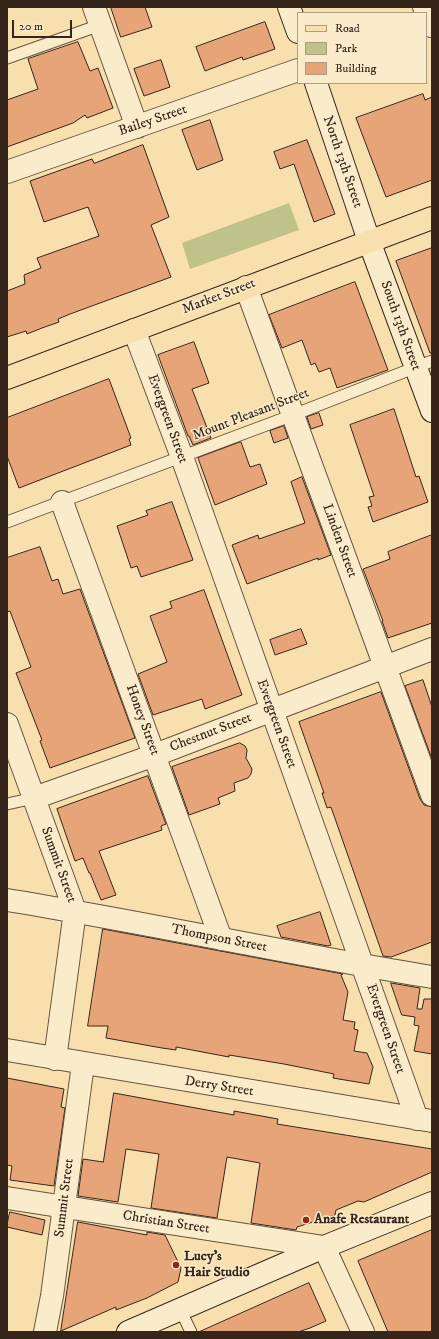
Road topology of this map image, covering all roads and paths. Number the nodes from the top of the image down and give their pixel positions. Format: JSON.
{"nodes":[{"id":1,"x":289,"y":7,"type":"edge"},
{"id":2,"x":97,"y":16,"type":"edge"},
{"id":3,"x":297,"y":29,"type":"edge"},
{"id":4,"x":7,"y":58,"type":"edge"},
{"id":5,"x":297,"y":70,"type":"edge"},
{"id":6,"x":316,"y":84,"type":"edge"},
{"id":7,"x":137,"y":127,"type":"junction"},
{"id":8,"x":7,"y":172,"type":"edge"},
{"id":9,"x":432,"y":218,"type":"edge"},
{"id":10,"x":369,"y":241,"type":"junction"},
{"id":11,"x":246,"y":287,"type":"junction"},
{"id":12,"x":134,"y":330,"type":"junction"},
{"id":13,"x":424,"y":364,"type":"edge"},
{"id":14,"x":7,"y":378,"type":"edge"},
{"id":15,"x":432,"y":410,"type":"edge"},
{"id":16,"x":293,"y":415,"type":"junction"},
{"id":17,"x":182,"y":457,"type":"junction"},
{"id":18,"x":62,"y":502,"type":"junction"},
{"id":19,"x":7,"y":522,"type":"edge"},
{"id":20,"x":432,"y":649,"type":"edge"},
{"id":21,"x":385,"y":666,"type":"junction"},
{"id":22,"x":271,"y":710,"type":"junction"},
{"id":23,"x":7,"y":724,"type":"edge"},
{"id":24,"x":154,"y":755,"type":"junction"},
{"id":25,"x":432,"y":795,"type":"edge"},
{"id":26,"x":34,"y":798,"type":"junction"},
{"id":27,"x":7,"y":804,"type":"edge"},
{"id":28,"x":7,"y":900,"type":"edge"},
{"id":29,"x":75,"y":911,"type":"junction"},
{"id":30,"x":221,"y":939,"type":"junction"},
{"id":31,"x":362,"y":966,"type":"junction"},
{"id":32,"x":432,"y":977,"type":"edge"},
{"id":33,"x":7,"y":1050,"type":"edge"},
{"id":34,"x":55,"y":1059,"type":"junction"},
{"id":35,"x":83,"y":1064,"type":"junction"},
{"id":36,"x":424,"y":1120,"type":"edge"},
{"id":37,"x":7,"y":1198,"type":"edge"},
{"id":38,"x":432,"y":1203,"type":"edge"},
{"id":39,"x":64,"y":1207,"type":"junction"},
{"id":40,"x":324,"y":1247,"type":"junction"},
{"id":41,"x":180,"y":1309,"type":"junction"},
{"id":42,"x":45,"y":1332,"type":"edge"},
{"id":43,"x":128,"y":1332,"type":"edge"},
{"id":44,"x":191,"y":1332,"type":"edge"},
{"id":45,"x":362,"y":1332,"type":"edge"}],
"edges":[{"from":1,"to":3,"type":"street"},
{"from":2,"to":4,"type":"lane"},
{"from":2,"to":7,"type":"street"},
{"from":5,"to":7,"type":"street","name":"Bailey Street"},
{"from":6,"to":10,"type":"street","name":"North 13th Street"},
{"from":7,"to":8,"type":"street","name":"Bailey Street"},
{"from":9,"to":10,"type":"main road","name":"Market Street"},
{"from":10,"to":11,"type":"main road","name":"Market Street"},
{"from":10,"to":13,"type":"street","name":"South 13th Street"},
{"from":11,"to":12,"type":"main road","name":"Market Street"},
{"from":11,"to":16,"type":"street","name":"Linden Street"},
{"from":12,"to":14,"type":"main road","name":"Market Street"},
{"from":12,"to":17,"type":"street","name":"Evergreen Street"},
{"from":13,"to":15,"type":"street","name":"South 13th Street"},
{"from":13,"to":16,"type":"lane","name":"Mount Pleasant Street"},
{"from":16,"to":17,"type":"lane","name":"Mount Pleasant Street"},
{"from":16,"to":21,"type":"street","name":"Linden Street"},
{"from":17,"to":18,"type":"lane","name":"Mount Pleasant Street"},
{"from":17,"to":22,"type":"street","name":"Evergreen Street"},
{"from":18,"to":19,"type":"lane","name":"Mount Pleasant Street"},
{"from":18,"to":24,"type":"street","name":"Honey Street"},
{"from":20,"to":21,"type":"street","name":"Chestnut Street"},
{"from":21,"to":22,"type":"street","name":"Chestnut Street"},
{"from":21,"to":25,"type":"street","name":"Linden Street"},
{"from":22,"to":24,"type":"street","name":"Chestnut Street"},
{"from":22,"to":31,"type":"street","name":"Evergreen Street"},
{"from":23,"to":26,"type":"street","name":"Summit Street"},
{"from":24,"to":26,"type":"street","name":"Chestnut Street"},
{"from":24,"to":30,"type":"street","name":"Honey Street"},
{"from":26,"to":27,"type":"lane"},
{"from":26,"to":29,"type":"street","name":"Summit Street"},
{"from":28,"to":29,"type":"street","name":"Thompson Street"},
{"from":29,"to":30,"type":"street","name":"Thompson Street"},
{"from":29,"to":34,"type":"street","name":"Summit Street"},
{"from":30,"to":31,"type":"street","name":"Thompson Street"},
{"from":31,"to":32,"type":"street","name":"Thompson Street"},
{"from":31,"to":36,"type":"street","name":"Evergreen Street"},
{"from":33,"to":34,"type":"street","name":"Derry Street"},
{"from":34,"to":35,"type":"street","name":"Derry Street"},
{"from":35,"to":36,"type":"street","name":"Derry Street"},
{"from":35,"to":39,"type":"street","name":"Summit Street"},
{"from":37,"to":39,"type":"street","name":"Christian Street"},
{"from":38,"to":40,"type":"street"},
{"from":39,"to":40,"type":"street","name":"Christian Street"},
{"from":39,"to":42,"type":"street","name":"Summit Street"},
{"from":40,"to":41,"type":"street"},
{"from":40,"to":45,"type":"street"},
{"from":41,"to":43,"type":"street"},
{"from":41,"to":44,"type":"lane"}]}
